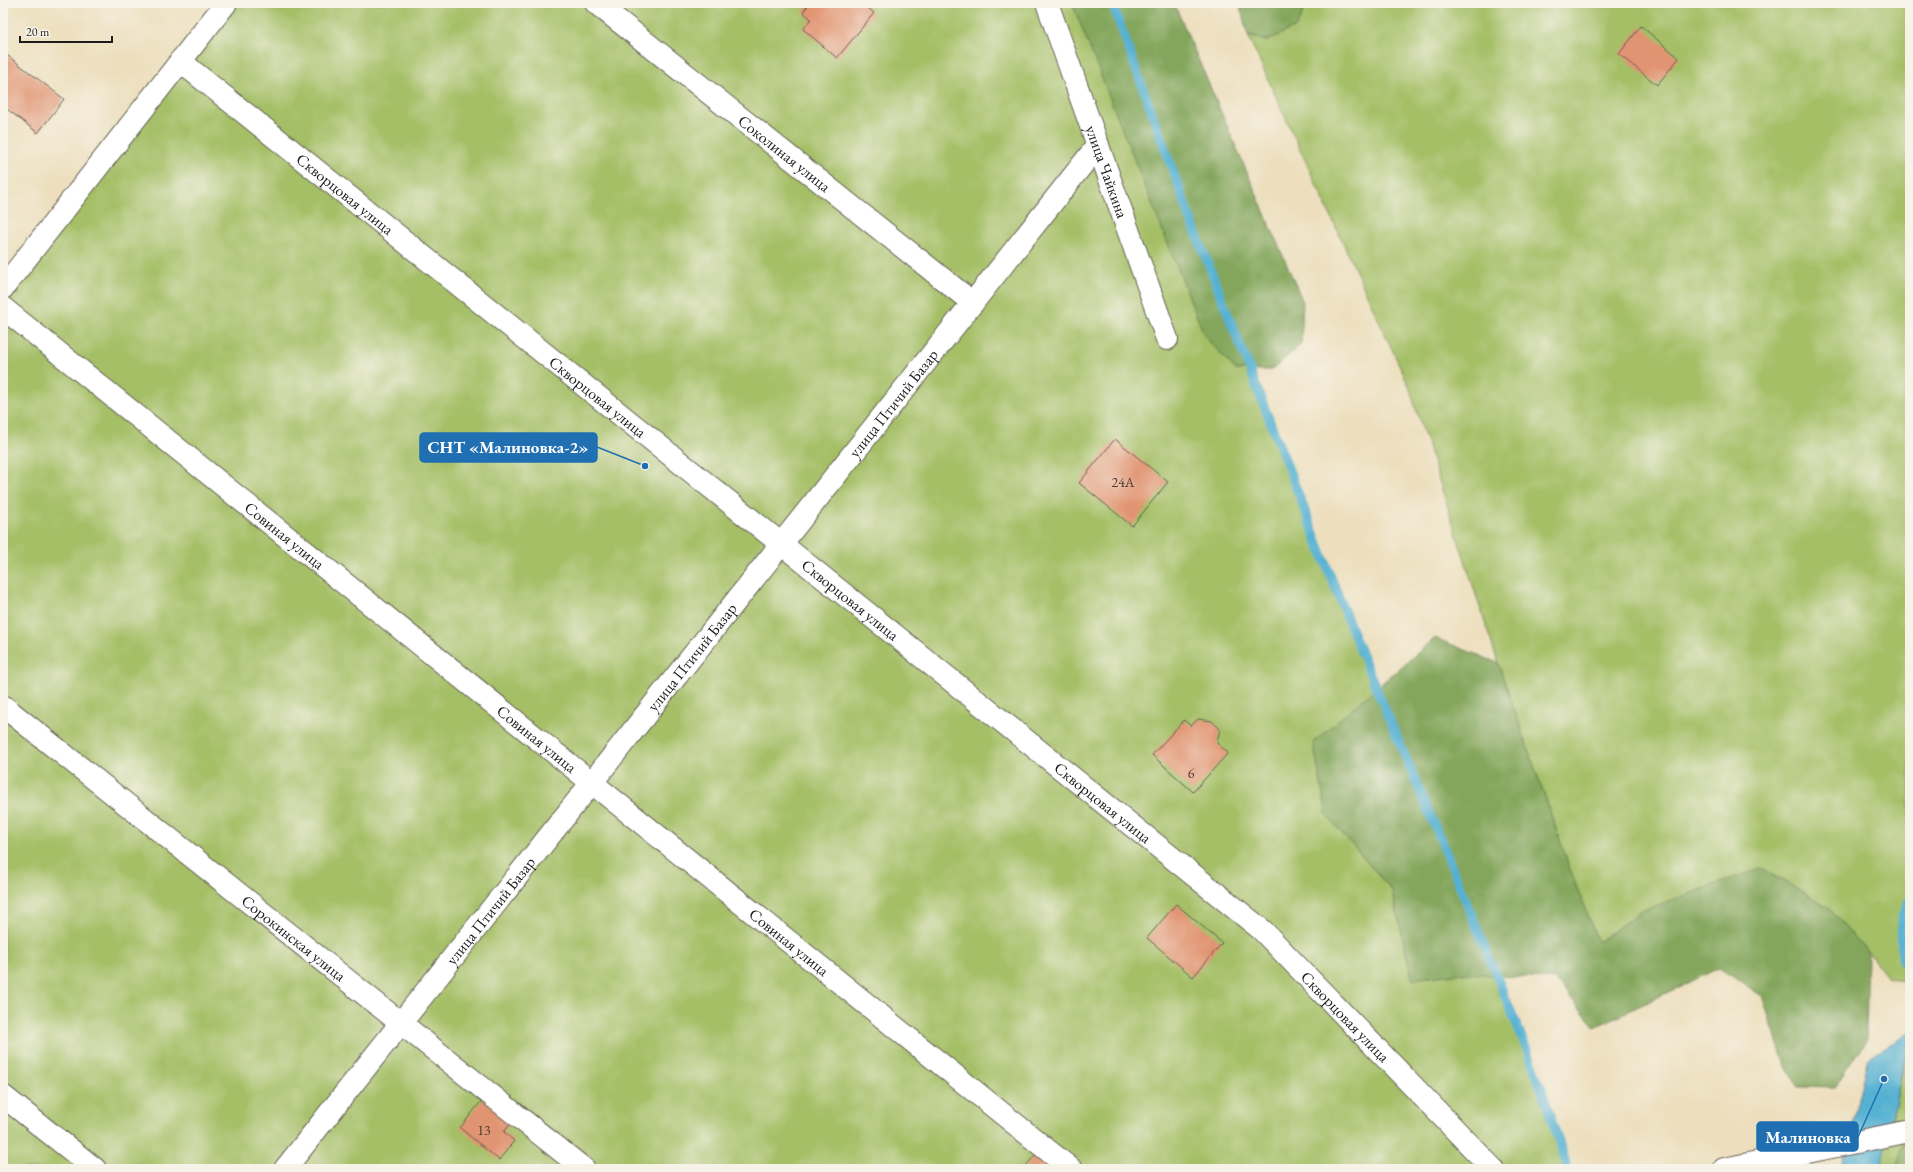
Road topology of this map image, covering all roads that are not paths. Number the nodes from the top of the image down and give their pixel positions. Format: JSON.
{"nodes":[{"id":1,"x":226,"y":3,"type":"edge"},
{"id":2,"x":596,"y":3,"type":"edge"},
{"id":3,"x":1047,"y":3,"type":"edge"},
{"id":4,"x":180,"y":61,"type":"junction"},
{"id":5,"x":1098,"y":145,"type":"junction"},
{"id":6,"x":3,"y":288,"type":"edge"},
{"id":7,"x":973,"y":303,"type":"junction"},
{"id":8,"x":3,"y":308,"type":"edge"},
{"id":9,"x":1167,"y":339,"type":"dead end"},
{"id":10,"x":782,"y":544,"type":"junction"},
{"id":11,"x":3,"y":706,"type":"edge"},
{"id":12,"x":592,"y":783,"type":"junction"},
{"id":13,"x":402,"y":1022,"type":"junction"},
{"id":14,"x":3,"y":1096,"type":"edge"},
{"id":15,"x":1910,"y":1131,"type":"edge"},
{"id":16,"x":95,"y":1169,"type":"edge"},
{"id":17,"x":285,"y":1169,"type":"edge"},
{"id":18,"x":584,"y":1169,"type":"edge"},
{"id":19,"x":1071,"y":1169,"type":"edge"},
{"id":20,"x":1493,"y":1169,"type":"edge"},
{"id":21,"x":1724,"y":1169,"type":"edge"}],
"edges":[{"from":1,"to":4,"type":"street"},
{"from":2,"to":7,"type":"street","name":"Соколиная улица"},
{"from":3,"to":5,"type":"street","name":"улица Чайкина"},
{"from":4,"to":6,"type":"street"},
{"from":4,"to":10,"type":"street","name":"Скворцовая улица"},
{"from":5,"to":7,"type":"street","name":"улица Птичий Базар"},
{"from":5,"to":9,"type":"street","name":"улица Чайкина"},
{"from":7,"to":10,"type":"street","name":"улица Птичий Базар"},
{"from":8,"to":12,"type":"street","name":"Совиная улица"},
{"from":10,"to":12,"type":"street","name":"улица Птичий Базар"},
{"from":10,"to":20,"type":"street","name":"Скворцовая улица"},
{"from":11,"to":13,"type":"street","name":"Сорокинская улица"},
{"from":12,"to":13,"type":"street","name":"улица Птичий Базар"},
{"from":12,"to":19,"type":"street","name":"Совиная улица"},
{"from":13,"to":17,"type":"street","name":"улица Птичий Базар"},
{"from":13,"to":18,"type":"street","name":"Сорокинская улица"},
{"from":14,"to":16,"type":"street"},
{"from":15,"to":21,"type":"street"}]}
